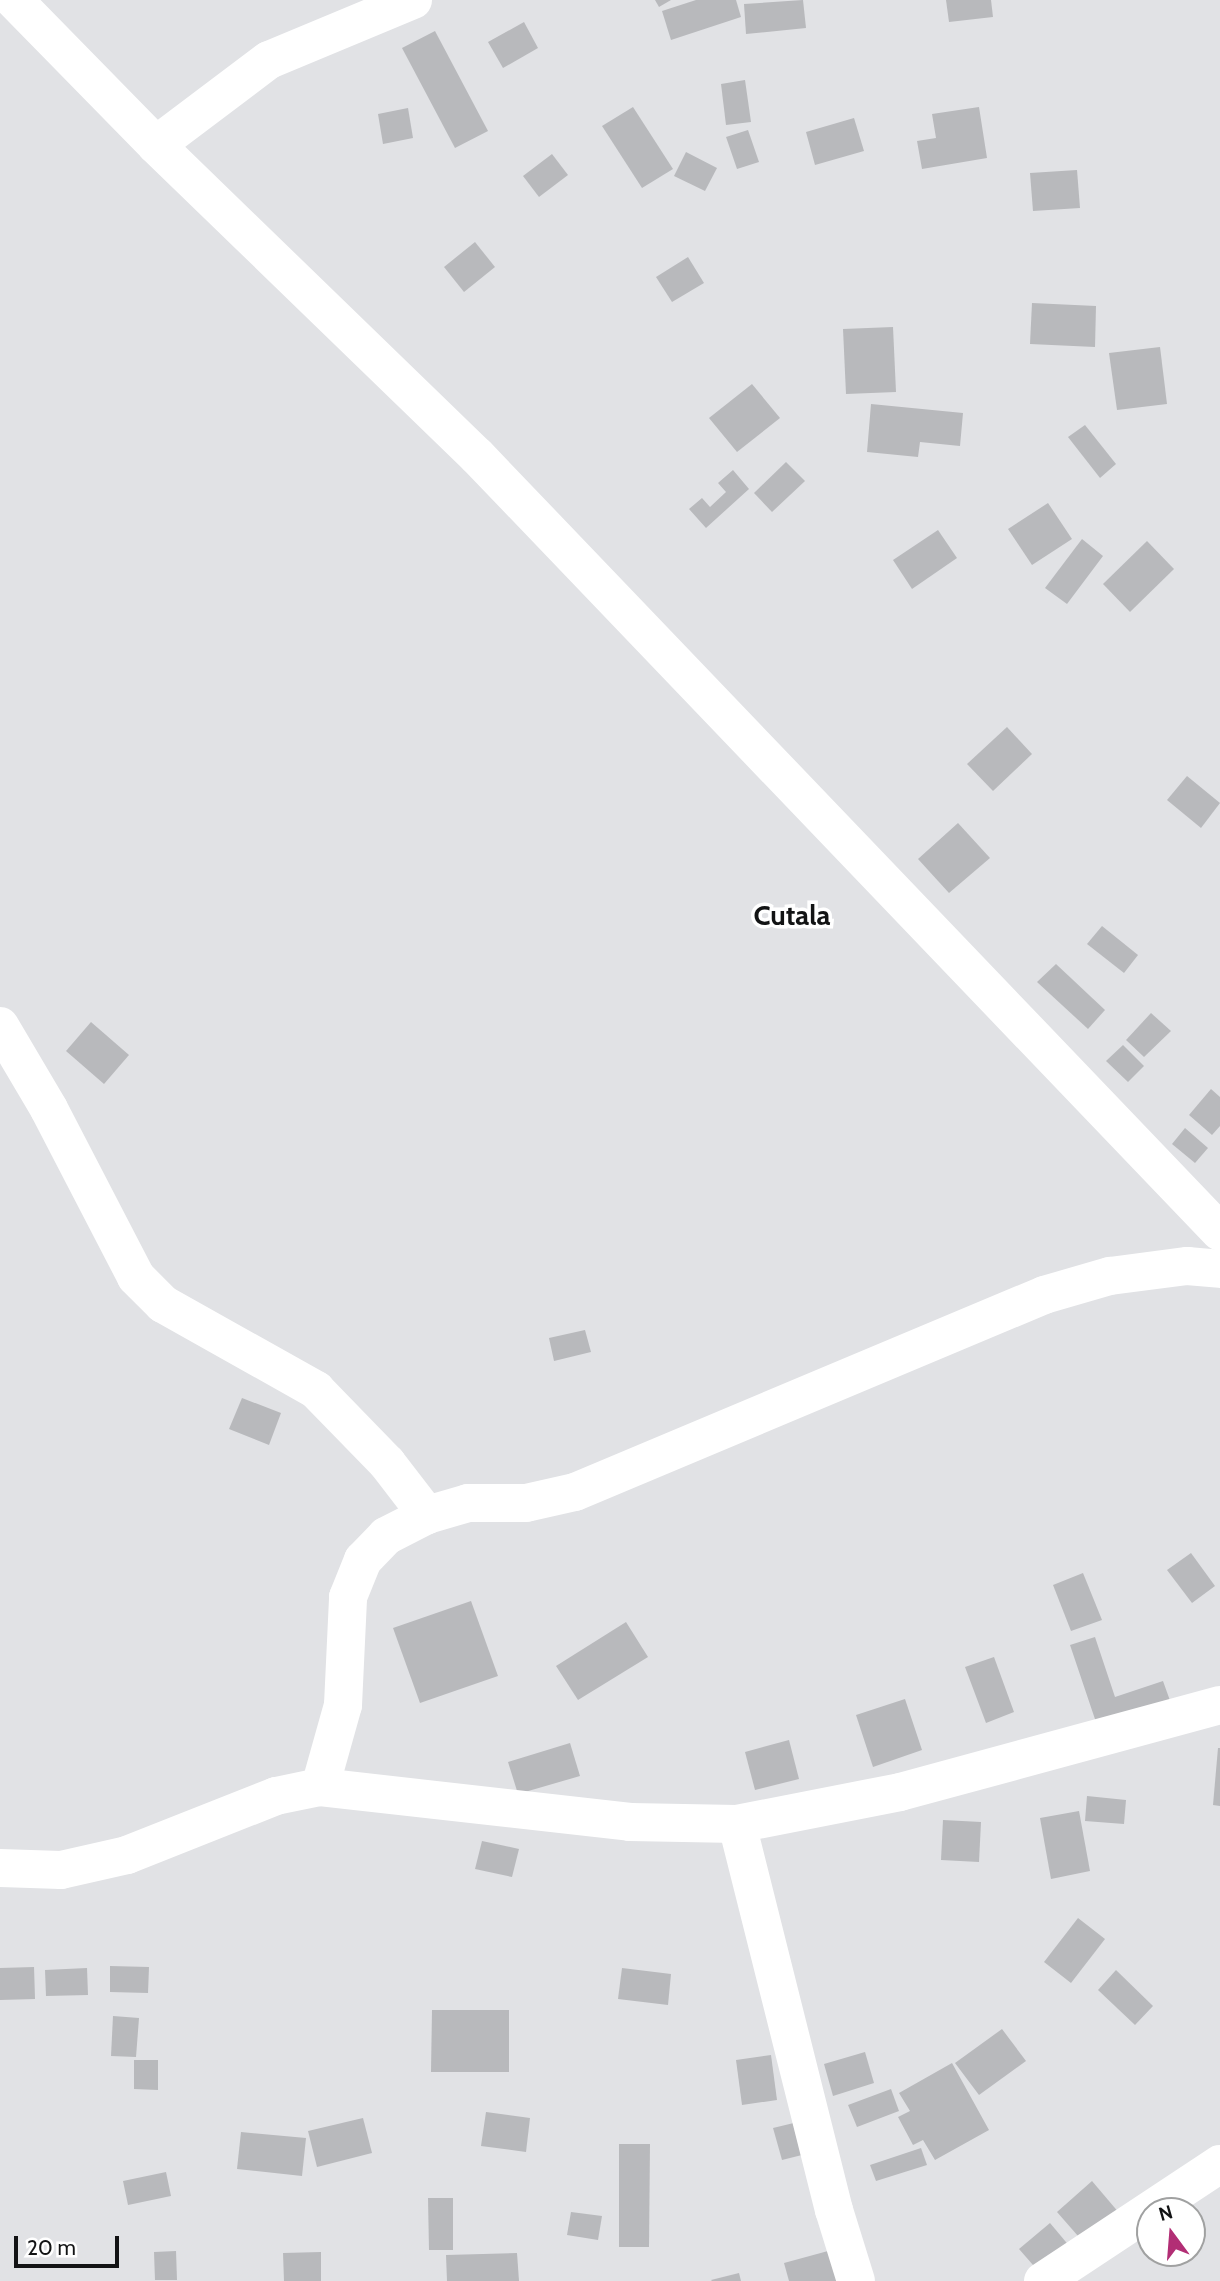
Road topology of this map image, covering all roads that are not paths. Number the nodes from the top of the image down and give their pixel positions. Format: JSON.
{"nodes":[{"id":1,"x":14,"y":0,"type":"edge"},
{"id":2,"x":414,"y":0,"type":"edge"},
{"id":3,"x":156,"y":145,"type":"junction"},
{"id":4,"x":0,"y":1026,"type":"edge"},
{"id":5,"x":1220,"y":1232,"type":"edge"},
{"id":6,"x":1220,"y":1269,"type":"edge"},
{"id":7,"x":426,"y":1515,"type":"junction"},
{"id":8,"x":1220,"y":1705,"type":"edge"},
{"id":9,"x":320,"y":1787,"type":"junction"},
{"id":10,"x":737,"y":1824,"type":"junction"},
{"id":11,"x":0,"y":1868,"type":"edge"},
{"id":12,"x":1220,"y":2164,"type":"edge"},
{"id":13,"x":856,"y":2281,"type":"edge"},
{"id":14,"x":1043,"y":2281,"type":"edge"}],
"edges":[{"from":1,"to":3,"type":"street"},
{"from":2,"to":3,"type":"street"},
{"from":3,"to":5,"type":"street"},
{"from":4,"to":7,"type":"street"},
{"from":6,"to":7,"type":"street"},
{"from":7,"to":9,"type":"street"},
{"from":8,"to":10,"type":"street"},
{"from":9,"to":10,"type":"street"},
{"from":9,"to":11,"type":"street"},
{"from":10,"to":13,"type":"street"},
{"from":12,"to":14,"type":"street"}]}
